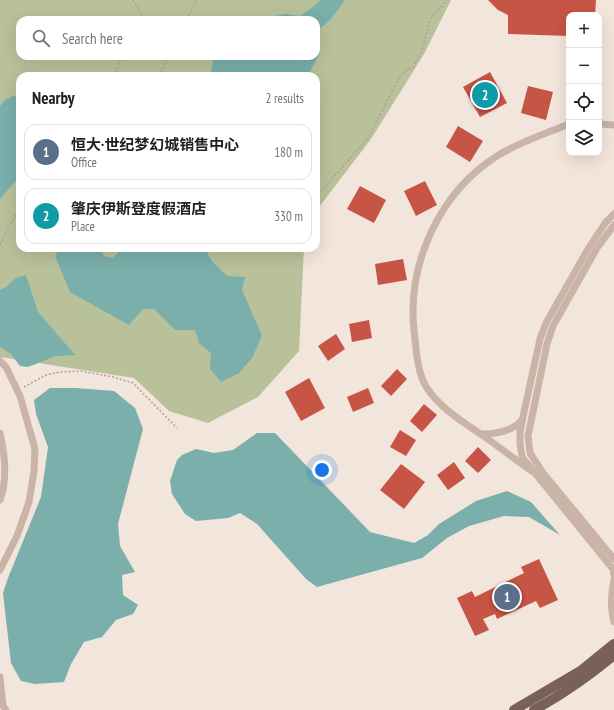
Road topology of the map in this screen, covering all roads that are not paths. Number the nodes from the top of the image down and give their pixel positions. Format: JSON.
{"nodes":[{"id":1,"x":602,"y":124,"type":"edge"},
{"id":2,"x":566,"y":125,"type":"edge"},
{"id":3,"x":614,"y":125,"type":"edge"},
{"id":4,"x":614,"y":214,"type":"edge"},
{"id":5,"x":614,"y":226,"type":"edge"},
{"id":6,"x":0,"y":361,"type":"edge"},
{"id":7,"x":522,"y":420,"type":"junction"},
{"id":8,"x":0,"y":434,"type":"edge"},
{"id":9,"x":480,"y":434,"type":"junction"},
{"id":10,"x":533,"y":472,"type":"junction"},
{"id":11,"x":0,"y":500,"type":"edge"},
{"id":12,"x":614,"y":559,"type":"edge"},
{"id":13,"x":0,"y":570,"type":"edge"},
{"id":14,"x":614,"y":575,"type":"edge"},
{"id":15,"x":614,"y":580,"type":"edge"},
{"id":16,"x":614,"y":622,"type":"edge"},
{"id":17,"x":614,"y":644,"type":"edge"},
{"id":18,"x":614,"y":655,"type":"edge"},
{"id":19,"x":0,"y":677,"type":"edge"},
{"id":20,"x":6,"y":710,"type":"edge"},
{"id":21,"x":514,"y":710,"type":"edge"},
{"id":22,"x":534,"y":710,"type":"edge"}],
"edges":[{"from":1,"to":3,"type":"street"},
{"from":2,"to":9,"type":"street"},
{"from":4,"to":7,"type":"street"},
{"from":5,"to":12,"type":"street"},
{"from":6,"to":13,"type":"street"},
{"from":7,"to":9,"type":"street"},
{"from":7,"to":10,"type":"street"},
{"from":8,"to":11,"type":"street"},
{"from":9,"to":10,"type":"street"},
{"from":10,"to":14,"type":"street"},
{"from":15,"to":16,"type":"street"},
{"from":17,"to":21,"type":"main road"},
{"from":18,"to":22,"type":"main road"},
{"from":19,"to":20,"type":"street"}]}
